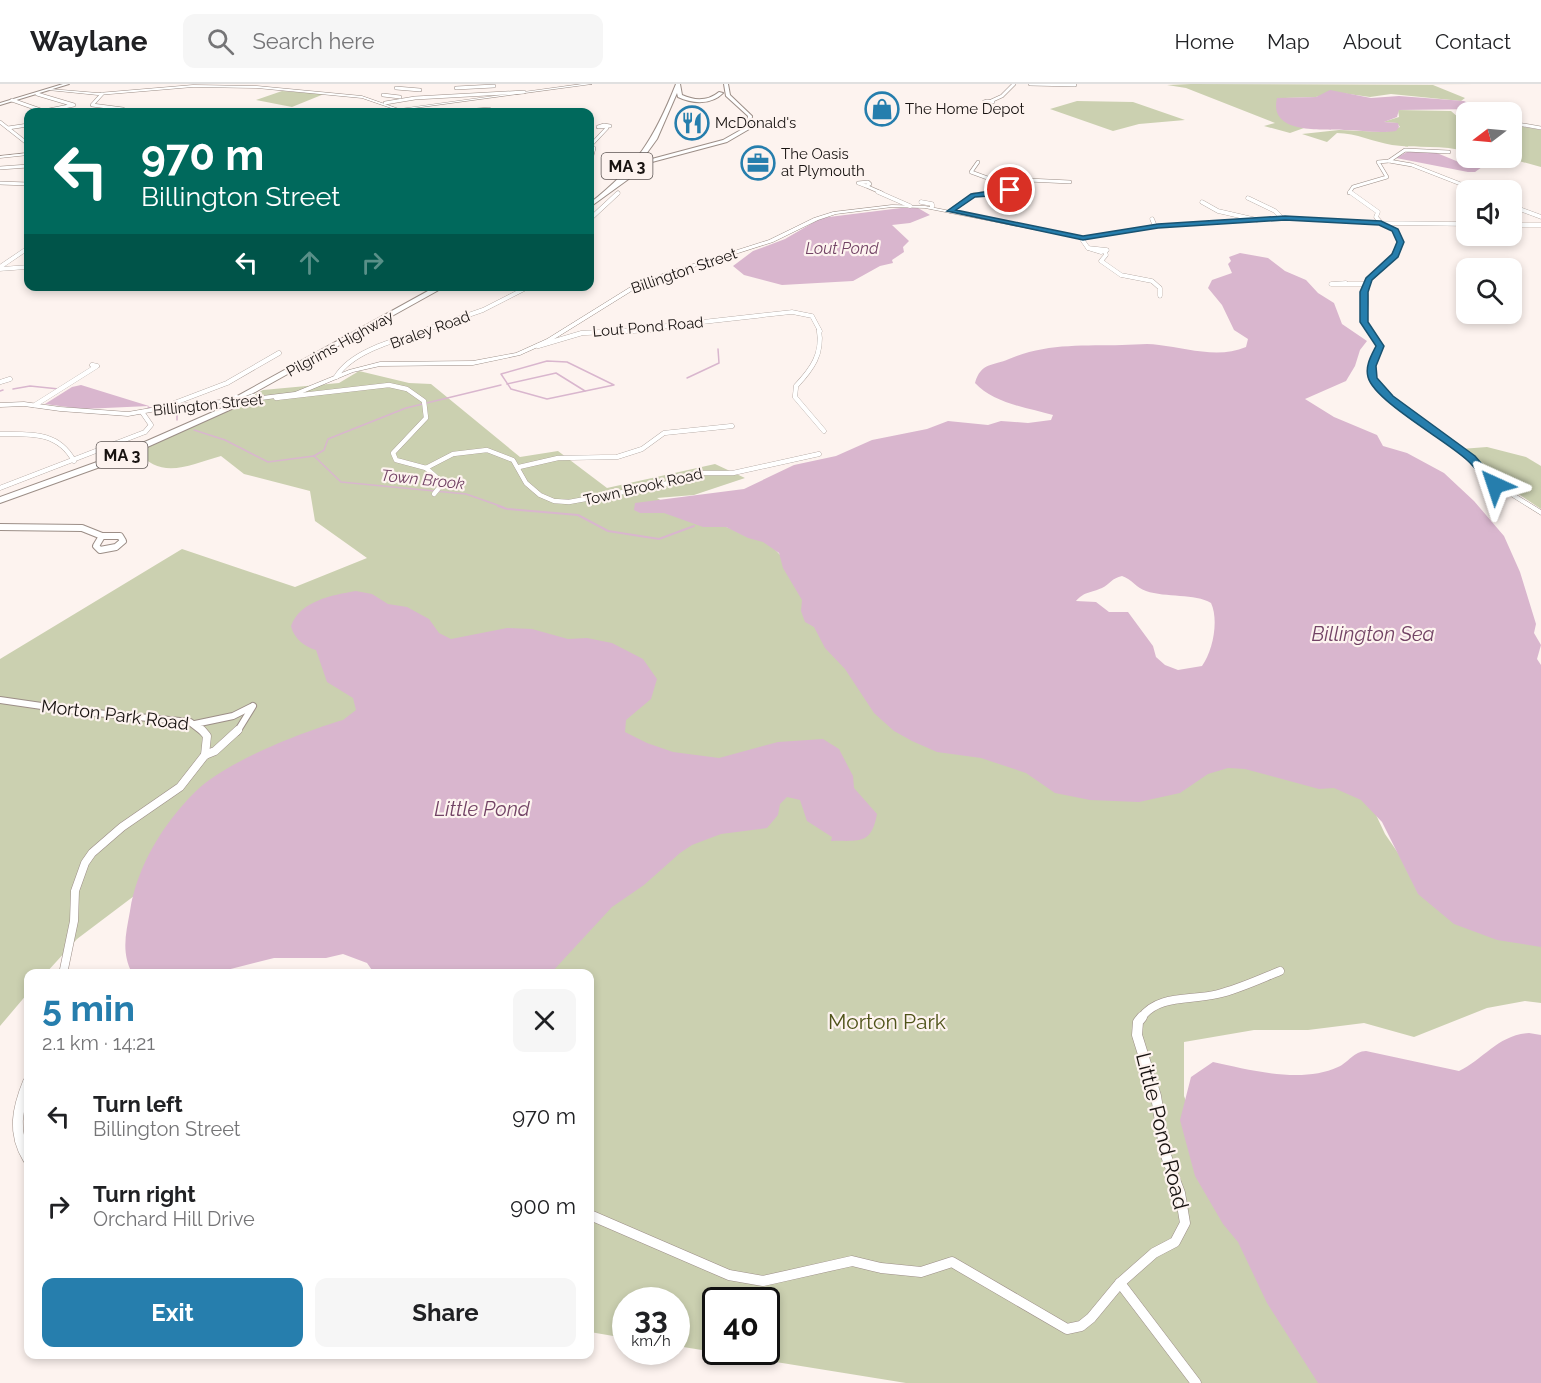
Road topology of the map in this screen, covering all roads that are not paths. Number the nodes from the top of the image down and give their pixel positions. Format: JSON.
{"nodes":[{"id":1,"x":67,"y":84,"type":"edge"},
{"id":2,"x":590,"y":84,"type":"edge"},
{"id":3,"x":672,"y":84,"type":"edge"},
{"id":4,"x":678,"y":84,"type":"edge"},
{"id":5,"x":722,"y":84,"type":"edge"},
{"id":6,"x":726,"y":84,"type":"edge"},
{"id":7,"x":1014,"y":84,"type":"edge"},
{"id":8,"x":1030,"y":84,"type":"edge"},
{"id":9,"x":1073,"y":84,"type":"edge"},
{"id":10,"x":493,"y":85,"type":"edge"},
{"id":11,"x":577,"y":85,"type":"edge"},
{"id":12,"x":1065,"y":85,"type":"edge"},
{"id":13,"x":456,"y":86,"type":"edge"},
{"id":14,"x":396,"y":88,"type":"dead end"},
{"id":15,"x":50,"y":90,"type":"junction"},
{"id":16,"x":524,"y":92,"type":"dead end"},
{"id":17,"x":37,"y":93,"type":"junction"},
{"id":18,"x":721,"y":93,"type":"junction"},
{"id":19,"x":102,"y":94,"type":"junction"},
{"id":20,"x":383,"y":95,"type":"dead end"},
{"id":21,"x":503,"y":95,"type":"junction"},
{"id":22,"x":413,"y":98,"type":"junction"},
{"id":23,"x":12,"y":100,"type":"junction"},
{"id":24,"x":400,"y":100,"type":"junction"},
{"id":25,"x":992,"y":101,"type":"dead end"},
{"id":26,"x":385,"y":103,"type":"junction"},
{"id":27,"x":709,"y":103,"type":"junction"},
{"id":28,"x":0,"y":104,"type":"edge"},
{"id":29,"x":693,"y":106,"type":"dead end"},
{"id":30,"x":35,"y":108,"type":"edge"},
{"id":31,"x":62,"y":108,"type":"edge"},
{"id":32,"x":115,"y":108,"type":"edge"},
{"id":33,"x":395,"y":108,"type":"edge"},
{"id":34,"x":405,"y":108,"type":"edge"},
{"id":35,"x":743,"y":108,"type":"junction"},
{"id":36,"x":666,"y":118,"type":"junction"},
{"id":37,"x":0,"y":122,"type":"edge"},
{"id":38,"x":24,"y":125,"type":"edge"},
{"id":39,"x":1522,"y":125,"type":"edge"},
{"id":40,"x":8,"y":128,"type":"junction"},
{"id":41,"x":607,"y":128,"type":"dead end"},
{"id":42,"x":1541,"y":128,"type":"edge"},
{"id":43,"x":24,"y":139,"type":"edge"},
{"id":44,"x":594,"y":141,"type":"edge"},
{"id":45,"x":719,"y":143,"type":"junction"},
{"id":46,"x":661,"y":144,"type":"dead end"},
{"id":47,"x":671,"y":148,"type":"dead end"},
{"id":48,"x":1449,"y":153,"type":"dead end"},
{"id":49,"x":24,"y":155,"type":"edge"},
{"id":50,"x":0,"y":158,"type":"edge"},
{"id":51,"x":984,"y":160,"type":"dead end"},
{"id":52,"x":1389,"y":160,"type":"junction"},
{"id":53,"x":24,"y":166,"type":"edge"},
{"id":54,"x":0,"y":168,"type":"edge"},
{"id":55,"x":621,"y":180,"type":"junction"},
{"id":56,"x":1070,"y":182,"type":"dead end"},
{"id":57,"x":1456,"y":182,"type":"edge"},
{"id":58,"x":0,"y":183,"type":"edge"},
{"id":59,"x":1007,"y":183,"type":"junction"},
{"id":60,"x":24,"y":184,"type":"edge"},
{"id":61,"x":866,"y":186,"type":"dead end"},
{"id":62,"x":618,"y":193,"type":"dead end"},
{"id":63,"x":594,"y":195,"type":"edge"},
{"id":64,"x":1248,"y":198,"type":"dead end"},
{"id":65,"x":594,"y":202,"type":"edge"},
{"id":66,"x":921,"y":202,"type":"dead end"},
{"id":67,"x":1202,"y":202,"type":"dead end"},
{"id":68,"x":910,"y":206,"type":"junction"},
{"id":69,"x":932,"y":207,"type":"junction"},
{"id":70,"x":1522,"y":210,"type":"edge"},
{"id":71,"x":950,"y":211,"type":"junction"},
{"id":72,"x":594,"y":215,"type":"edge"},
{"id":73,"x":1541,"y":217,"type":"edge"},
{"id":74,"x":1282,"y":218,"type":"junction"},
{"id":75,"x":1152,"y":219,"type":"dead end"},
{"id":76,"x":1257,"y":220,"type":"junction"},
{"id":77,"x":1381,"y":223,"type":"junction"},
{"id":78,"x":1400,"y":224,"type":"junction"},
{"id":79,"x":1456,"y":224,"type":"edge"},
{"id":80,"x":1522,"y":225,"type":"edge"},
{"id":81,"x":1541,"y":225,"type":"edge"},
{"id":82,"x":1155,"y":226,"type":"junction"},
{"id":83,"x":1394,"y":229,"type":"junction"},
{"id":84,"x":1081,"y":238,"type":"junction"},
{"id":85,"x":24,"y":251,"type":"edge"},
{"id":86,"x":24,"y":267,"type":"edge"},
{"id":87,"x":0,"y":268,"type":"edge"},
{"id":88,"x":1346,"y":283,"type":"dead end"},
{"id":89,"x":1366,"y":284,"type":"junction"},
{"id":90,"x":434,"y":291,"type":"edge"},
{"id":91,"x":445,"y":291,"type":"edge"},
{"id":92,"x":520,"y":291,"type":"edge"},
{"id":93,"x":1160,"y":296,"type":"dead end"},
{"id":94,"x":538,"y":346,"type":"junction"},
{"id":95,"x":279,"y":353,"type":"dead end"},
{"id":96,"x":92,"y":364,"type":"dead end"},
{"id":97,"x":336,"y":377,"type":"junction"},
{"id":98,"x":10,"y":379,"type":"dead end"},
{"id":99,"x":0,"y":382,"type":"edge"},
{"id":100,"x":276,"y":398,"type":"junction"},
{"id":101,"x":239,"y":401,"type":"junction"},
{"id":102,"x":0,"y":405,"type":"edge"},
{"id":103,"x":35,"y":405,"type":"junction"},
{"id":104,"x":161,"y":408,"type":"junction"},
{"id":105,"x":144,"y":412,"type":"junction"},
{"id":106,"x":732,"y":426,"type":"dead end"},
{"id":107,"x":824,"y":431,"type":"dead end"},
{"id":108,"x":0,"y":434,"type":"edge"},
{"id":109,"x":819,"y":454,"type":"dead end"},
{"id":110,"x":74,"y":461,"type":"junction"},
{"id":111,"x":519,"y":467,"type":"junction"},
{"id":112,"x":426,"y":468,"type":"junction"},
{"id":113,"x":0,"y":488,"type":"edge"},
{"id":114,"x":437,"y":492,"type":"dead end"},
{"id":115,"x":0,"y":493,"type":"edge"},
{"id":116,"x":0,"y":500,"type":"edge"},
{"id":117,"x":1541,"y":513,"type":"edge"},
{"id":118,"x":0,"y":527,"type":"edge"},
{"id":119,"x":102,"y":536,"type":"junction"},
{"id":120,"x":0,"y":700,"type":"edge"},
{"id":121,"x":195,"y":724,"type":"junction"},
{"id":122,"x":205,"y":755,"type":"junction"},
{"id":123,"x":64,"y":969,"type":"edge"},
{"id":124,"x":1280,"y":971,"type":"dead end"},
{"id":125,"x":24,"y":1093,"type":"edge"},
{"id":126,"x":24,"y":1151,"type":"edge"},
{"id":127,"x":594,"y":1217,"type":"edge"},
{"id":128,"x":1120,"y":1283,"type":"junction"},
{"id":129,"x":1196,"y":1383,"type":"edge"}],
"edges":[{"from":1,"to":15,"type":"main road"},
{"from":2,"to":11,"type":"street"},
{"from":3,"to":63,"type":"highway","number":"MA 3"},
{"from":4,"to":18,"type":"highway"},
{"from":4,"to":36,"type":"highway","number":"MA 3"},
{"from":5,"to":18,"type":"highway"},
{"from":6,"to":35,"type":"highway"},
{"from":7,"to":25,"type":"street"},
{"from":8,"to":12,"type":"street"},
{"from":9,"to":12,"type":"street"},
{"from":10,"to":13,"type":"street"},
{"from":10,"to":21,"type":"street"},
{"from":11,"to":21,"type":"street"},
{"from":14,"to":22,"type":"street"},
{"from":15,"to":17,"type":"main road"},
{"from":15,"to":19,"type":"street"},
{"from":16,"to":21,"type":"street"},
{"from":17,"to":23,"type":"main road"},
{"from":17,"to":31,"type":"street"},
{"from":18,"to":27,"type":"highway"},
{"from":19,"to":26,"type":"street"},
{"from":19,"to":32,"type":"street"},
{"from":20,"to":24,"type":"street"},
{"from":21,"to":22,"type":"street"},
{"from":21,"to":34,"type":"street"},
{"from":22,"to":24,"type":"street"},
{"from":23,"to":28,"type":"main road"},
{"from":23,"to":30,"type":"street"},
{"from":24,"to":26,"type":"street"},
{"from":26,"to":33,"type":"street"},
{"from":27,"to":29,"type":"highway"},
{"from":27,"to":35,"type":"highway"},
{"from":35,"to":45,"type":"highway"},
{"from":36,"to":46,"type":"highway"},
{"from":36,"to":55,"type":"highway","number":"MA 3"},
{"from":37,"to":40,"type":"street"},
{"from":38,"to":40,"type":"street"},
{"from":39,"to":42,"type":"street"},
{"from":40,"to":43,"type":"street"},
{"from":41,"to":44,"type":"street"},
{"from":45,"to":47,"type":"highway"},
{"from":45,"to":55,"type":"highway"},
{"from":48,"to":52,"type":"street"},
{"from":49,"to":50,"type":"street"},
{"from":51,"to":59,"type":"street"},
{"from":52,"to":57,"type":"street"},
{"from":52,"to":77,"type":"street"},
{"from":53,"to":54,"type":"street"},
{"from":55,"to":65,"type":"highway","number":"MA 3"},
{"from":56,"to":59,"type":"street"},
{"from":58,"to":60,"type":"street"},
{"from":59,"to":71,"type":"street"},
{"from":61,"to":68,"type":"street"},
{"from":62,"to":72,"type":"street"},
{"from":64,"to":74,"type":"street"},
{"from":66,"to":69,"type":"street"},
{"from":67,"to":76,"type":"street"},
{"from":68,"to":69,"type":"street","name":"Billington Street"},
{"from":68,"to":94,"type":"street","name":"Billington Street"},
{"from":69,"to":71,"type":"street","name":"Billington Street"},
{"from":70,"to":73,"type":"street"},
{"from":71,"to":84,"type":"street","name":"Billington Street"},
{"from":74,"to":76,"type":"street","name":"Billington Street"},
{"from":74,"to":77,"type":"street","name":"Billington Street"},
{"from":75,"to":82,"type":"street"},
{"from":76,"to":82,"type":"street","name":"Billington Street"},
{"from":77,"to":78,"type":"street"},
{"from":77,"to":83,"type":"street"},
{"from":78,"to":79,"type":"street"},
{"from":78,"to":83,"type":"street"},
{"from":80,"to":81,"type":"street"},
{"from":82,"to":84,"type":"street","name":"Billington Street"},
{"from":83,"to":89,"type":"street"},
{"from":84,"to":93,"type":"street"},
{"from":85,"to":87,"type":"street"},
{"from":86,"to":87,"type":"street"},
{"from":88,"to":89,"type":"street"},
{"from":89,"to":117,"type":"street"},
{"from":90,"to":101,"type":"highway","name":"Pilgrims Highway","number":"MA 3"},
{"from":91,"to":101,"type":"highway","name":"Pilgrims Highway","number":"MA 3","bridge":true},
{"from":92,"to":97,"type":"street","name":"Braley Road"},
{"from":94,"to":97,"type":"street","name":"Billington Street"},
{"from":94,"to":107,"type":"street","name":"Lout Pond Road"},
{"from":95,"to":104,"type":"street"},
{"from":96,"to":103,"type":"street"},
{"from":97,"to":100,"type":"street","name":"Billington Street"},
{"from":98,"to":99,"type":"street"},
{"from":100,"to":104,"type":"street","name":"Billington Street"},
{"from":100,"to":112,"type":"street"},
{"from":101,"to":115,"type":"highway","number":"MA 3","bridge":true},
{"from":101,"to":116,"type":"highway","name":"Pilgrims Highway","number":"MA 3"},
{"from":102,"to":103,"type":"street","name":"Billington Street"},
{"from":103,"to":105,"type":"street","name":"Billington Street"},
{"from":104,"to":105,"type":"street","name":"Billington Street"},
{"from":105,"to":110,"type":"street"},
{"from":106,"to":111,"type":"street"},
{"from":108,"to":110,"type":"street"},
{"from":109,"to":111,"type":"street","name":"Town Brook Road"},
{"from":110,"to":113,"type":"street"},
{"from":111,"to":112,"type":"street","name":"Town Brook Road"},
{"from":112,"to":114,"type":"street"},
{"from":118,"to":119,"type":"street"},
{"from":119,"to":119,"type":"street"},
{"from":120,"to":121,"type":"street","name":"Morton Park Road"},
{"from":121,"to":122,"type":"street","name":"Morton Park Road"},
{"from":121,"to":122,"type":"street"},
{"from":122,"to":123,"type":"street"},
{"from":124,"to":128,"type":"street","name":"Little Pond Road"},
{"from":125,"to":126,"type":"street"},
{"from":127,"to":128,"type":"street","name":"Little Pond Road"},
{"from":128,"to":129,"type":"street"}]}
